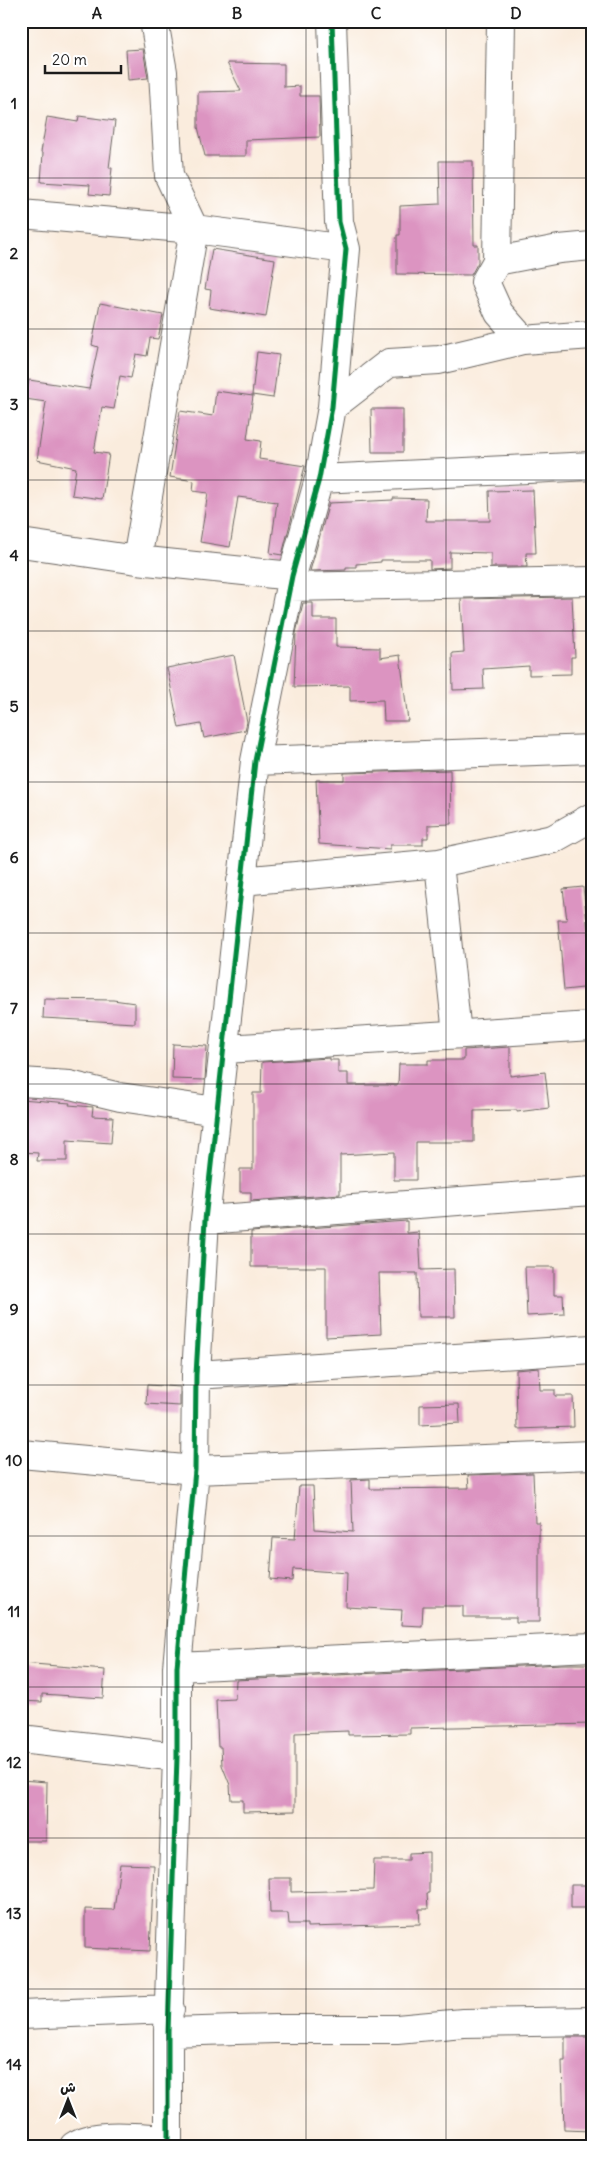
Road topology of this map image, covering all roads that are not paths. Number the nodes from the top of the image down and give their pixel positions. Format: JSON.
{"nodes":[{"id":1,"x":154,"y":21,"type":"edge"},
{"id":2,"x":332,"y":21,"type":"edge"},
{"id":3,"x":501,"y":21,"type":"edge"},
{"id":4,"x":21,"y":214,"type":"edge"},
{"id":5,"x":194,"y":229,"type":"junction"},
{"id":6,"x":592,"y":246,"type":"edge"},
{"id":7,"x":346,"y":249,"type":"junction"},
{"id":8,"x":497,"y":260,"type":"junction"},
{"id":9,"x":592,"y":335,"type":"edge"},
{"id":10,"x":523,"y":340,"type":"junction"},
{"id":11,"x":332,"y":407,"type":"junction"},
{"id":12,"x":592,"y":466,"type":"edge"},
{"id":13,"x":319,"y":480,"type":"junction"},
{"id":14,"x":21,"y":543,"type":"edge"},
{"id":15,"x":137,"y":560,"type":"junction"},
{"id":16,"x":592,"y":581,"type":"edge"},
{"id":17,"x":291,"y":582,"type":"junction"},
{"id":18,"x":592,"y":749,"type":"edge"},
{"id":19,"x":255,"y":761,"type":"junction"},
{"id":20,"x":592,"y":818,"type":"edge"},
{"id":21,"x":439,"y":863,"type":"junction"},
{"id":22,"x":241,"y":881,"type":"junction"},
{"id":23,"x":592,"y":1026,"type":"edge"},
{"id":24,"x":458,"y":1034,"type":"junction"},
{"id":25,"x":224,"y":1048,"type":"junction"},
{"id":26,"x":21,"y":1082,"type":"edge"},
{"id":27,"x":216,"y":1111,"type":"junction"},
{"id":28,"x":592,"y":1190,"type":"edge"},
{"id":29,"x":205,"y":1220,"type":"junction"},
{"id":30,"x":592,"y":1349,"type":"edge"},
{"id":31,"x":196,"y":1375,"type":"junction"},
{"id":32,"x":21,"y":1454,"type":"edge"},
{"id":33,"x":592,"y":1455,"type":"edge"},
{"id":34,"x":196,"y":1470,"type":"junction"},
{"id":35,"x":592,"y":1647,"type":"edge"},
{"id":36,"x":177,"y":1667,"type":"junction"},
{"id":37,"x":21,"y":1739,"type":"edge"},
{"id":38,"x":177,"y":1757,"type":"junction"},
{"id":39,"x":21,"y":2015,"type":"edge"},
{"id":40,"x":169,"y":2021,"type":"junction"},
{"id":41,"x":592,"y":2021,"type":"edge"},
{"id":42,"x":168,"y":2142,"type":"edge"},
{"id":43,"x":74,"y":2146,"type":"edge"}],
"edges":[{"from":1,"to":5,"type":"street"},
{"from":2,"to":7,"type":"street"},
{"from":3,"to":8,"type":"street"},
{"from":4,"to":5,"type":"street"},
{"from":5,"to":7,"type":"street"},
{"from":5,"to":15,"type":"street"},
{"from":6,"to":8,"type":"street"},
{"from":7,"to":11,"type":"street"},
{"from":8,"to":10,"type":"street"},
{"from":9,"to":10,"type":"street"},
{"from":10,"to":11,"type":"street"},
{"from":11,"to":13,"type":"street"},
{"from":12,"to":13,"type":"street"},
{"from":13,"to":17,"type":"street"},
{"from":14,"to":15,"type":"street"},
{"from":15,"to":17,"type":"street"},
{"from":16,"to":17,"type":"street"},
{"from":17,"to":19,"type":"street"},
{"from":18,"to":19,"type":"street"},
{"from":19,"to":22,"type":"street"},
{"from":20,"to":21,"type":"street"},
{"from":21,"to":22,"type":"street"},
{"from":21,"to":24,"type":"street"},
{"from":22,"to":25,"type":"street"},
{"from":23,"to":24,"type":"street"},
{"from":24,"to":25,"type":"street"},
{"from":25,"to":27,"type":"street"},
{"from":26,"to":27,"type":"street"},
{"from":27,"to":29,"type":"street"},
{"from":28,"to":29,"type":"street"},
{"from":29,"to":31,"type":"street"},
{"from":30,"to":31,"type":"street"},
{"from":31,"to":34,"type":"street"},
{"from":32,"to":34,"type":"street"},
{"from":33,"to":34,"type":"street"},
{"from":34,"to":36,"type":"street"},
{"from":35,"to":36,"type":"street"},
{"from":36,"to":38,"type":"street"},
{"from":37,"to":38,"type":"street"},
{"from":38,"to":40,"type":"street"},
{"from":39,"to":40,"type":"street"},
{"from":40,"to":41,"type":"street"},
{"from":40,"to":42,"type":"street"},
{"from":42,"to":43,"type":"street"}]}
